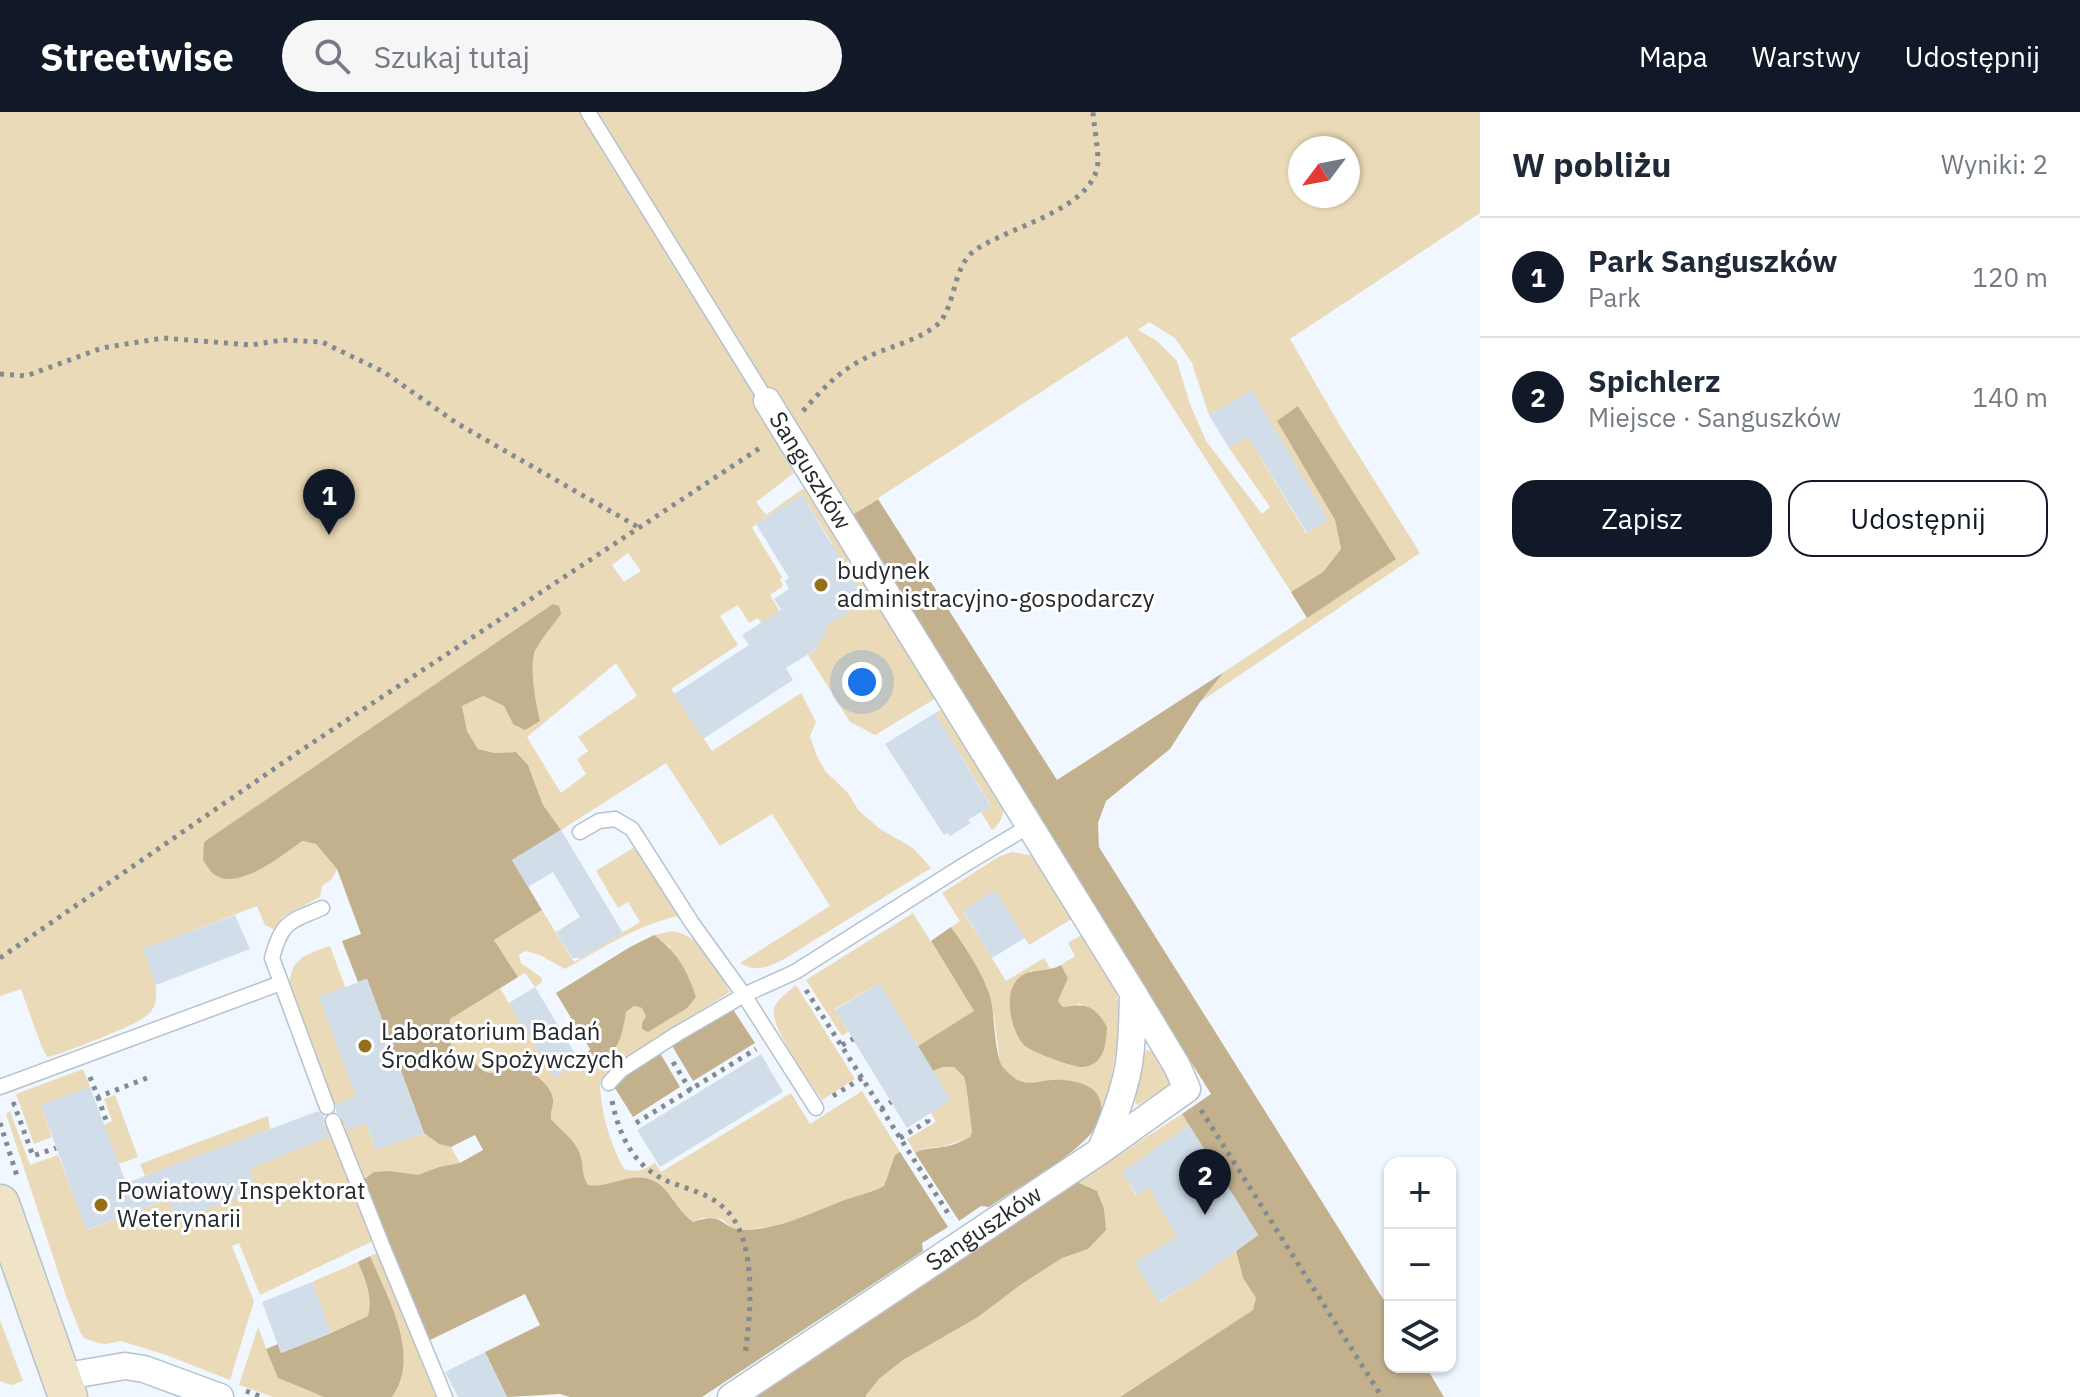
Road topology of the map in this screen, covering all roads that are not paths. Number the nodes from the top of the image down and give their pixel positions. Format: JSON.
{"nodes":[{"id":1,"x":588,"y":112,"type":"edge"},
{"id":2,"x":767,"y":401,"type":"joint"},
{"id":3,"x":1029,"y":826,"type":"junction"},
{"id":4,"x":580,"y":832,"type":"dead end"},
{"id":5,"x":322,"y":908,"type":"dead end"},
{"id":6,"x":281,"y":983,"type":"junction"},
{"id":7,"x":1133,"y":993,"type":"junction"},
{"id":8,"x":744,"y":995,"type":"junction"},
{"id":9,"x":609,"y":1083,"type":"road end"},
{"id":10,"x":0,"y":1087,"type":"edge"},
{"id":11,"x":816,"y":1108,"type":"road end"},
{"id":12,"x":1100,"y":1151,"type":"junction"},
{"id":13,"x":0,"y":1204,"type":"edge"},
{"id":14,"x":65,"y":1387,"type":"edge"},
{"id":15,"x":735,"y":1394,"type":"edge"},
{"id":16,"x":220,"y":1397,"type":"edge"},
{"id":17,"x":445,"y":1397,"type":"edge"}],
"edges":[{"from":1,"to":2,"type":"lane","name":"Sanguszków"},
{"from":2,"to":3,"type":"street","name":"Sanguszków"},
{"from":3,"to":7,"type":"street","name":"Sanguszków"},
{"from":3,"to":8,"type":"lane"},
{"from":4,"to":8,"type":"lane"},
{"from":5,"to":6,"type":"lane"},
{"from":6,"to":10,"type":"lane"},
{"from":6,"to":17,"type":"lane"},
{"from":7,"to":12,"type":"street"},
{"from":7,"to":12,"type":"street","name":"Sanguszków"},
{"from":8,"to":9,"type":"lane"},
{"from":8,"to":11,"type":"lane"},
{"from":12,"to":15,"type":"street","name":"Sanguszków"},
{"from":13,"to":14,"type":"street"},
{"from":14,"to":16,"type":"street"}]}
